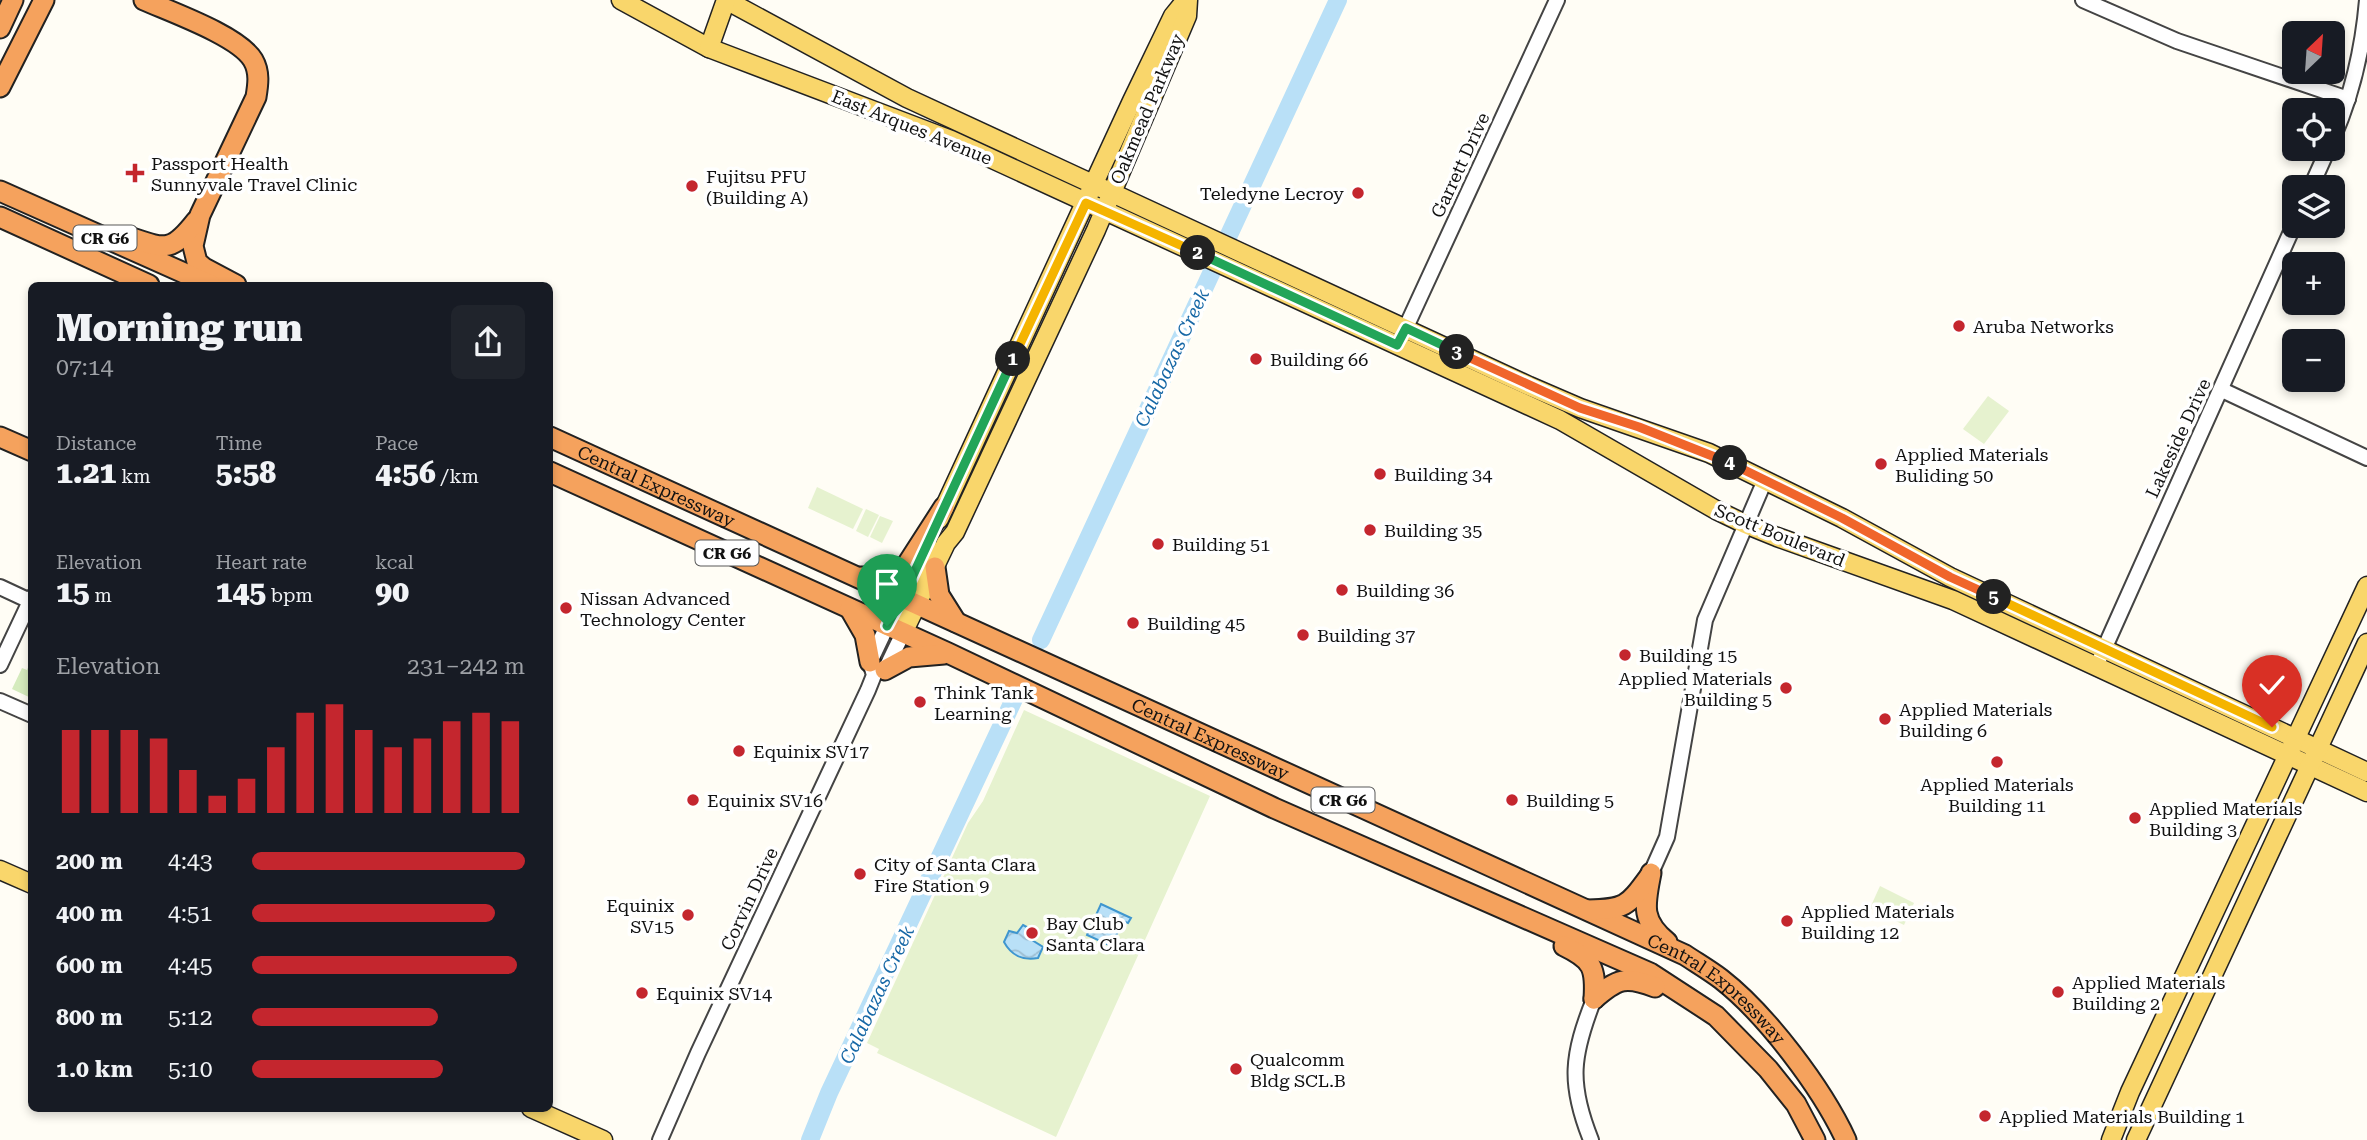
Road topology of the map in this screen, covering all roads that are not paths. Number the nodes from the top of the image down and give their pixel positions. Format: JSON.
{"nodes":[{"id":1,"x":13,"y":0,"type":"edge"},
{"id":2,"x":144,"y":0,"type":"edge"},
{"id":3,"x":621,"y":0,"type":"edge"},
{"id":4,"x":726,"y":0,"type":"edge"},
{"id":5,"x":1187,"y":0,"type":"edge"},
{"id":6,"x":1557,"y":0,"type":"edge"},
{"id":7,"x":2083,"y":0,"type":"edge"},
{"id":8,"x":2367,"y":0,"type":"edge"},
{"id":9,"x":44,"y":2,"type":"edge"},
{"id":10,"x":0,"y":28,"type":"edge"},
{"id":11,"x":709,"y":48,"type":"junction"},
{"id":12,"x":0,"y":87,"type":"edge"},
{"id":13,"x":2348,"y":99,"type":"junction"},
{"id":14,"x":2345,"y":107,"type":"edge"},
{"id":15,"x":1103,"y":188,"type":"junction"},
{"id":16,"x":0,"y":191,"type":"edge"},
{"id":17,"x":1086,"y":203,"type":"junction"},
{"id":18,"x":1104,"y":211,"type":"junction"},
{"id":19,"x":200,"y":215,"type":"junction"},
{"id":20,"x":55,"y":216,"type":"junction"},
{"id":21,"x":0,"y":217,"type":"edge"},
{"id":22,"x":2288,"y":238,"type":"edge"},
{"id":23,"x":1208,"y":248,"type":"junction"},
{"id":24,"x":1230,"y":258,"type":"junction"},
{"id":25,"x":141,"y":282,"type":"edge"},
{"id":26,"x":204,"y":282,"type":"edge"},
{"id":27,"x":230,"y":282,"type":"edge"},
{"id":28,"x":1406,"y":328,"type":"junction"},
{"id":29,"x":1397,"y":345,"type":"junction"},
{"id":30,"x":2222,"y":390,"type":"junction"},
{"id":31,"x":0,"y":437,"type":"edge"},
{"id":32,"x":553,"y":438,"type":"edge"},
{"id":33,"x":28,"y":449,"type":"edge"},
{"id":34,"x":2367,"y":458,"type":"edge"},
{"id":35,"x":553,"y":473,"type":"edge"},
{"id":36,"x":1765,"y":480,"type":"junction"},
{"id":37,"x":944,"y":507,"type":"junction"},
{"id":38,"x":1745,"y":524,"type":"junction"},
{"id":39,"x":935,"y":567,"type":"junction"},
{"id":40,"x":854,"y":577,"type":"junction"},
{"id":41,"x":2367,"y":586,"type":"edge"},
{"id":42,"x":0,"y":587,"type":"edge"},
{"id":43,"x":28,"y":598,"type":"edge"},
{"id":44,"x":909,"y":602,"type":"junction"},
{"id":45,"x":28,"y":605,"type":"edge"},
{"id":46,"x":850,"y":609,"type":"junction"},
{"id":47,"x":957,"y":623,"type":"junction"},
{"id":48,"x":895,"y":629,"type":"junction"},
{"id":49,"x":2367,"y":643,"type":"edge"},
{"id":50,"x":2103,"y":647,"type":"junction"},
{"id":51,"x":948,"y":653,"type":"junction"},
{"id":52,"x":0,"y":665,"type":"edge"},
{"id":53,"x":2098,"y":667,"type":"junction"},
{"id":54,"x":876,"y":669,"type":"junction"},
{"id":55,"x":0,"y":701,"type":"edge"},
{"id":56,"x":28,"y":713,"type":"edge"},
{"id":57,"x":2295,"y":738,"type":"junction"},
{"id":58,"x":2318,"y":748,"type":"junction"},
{"id":59,"x":2287,"y":755,"type":"junction"},
{"id":60,"x":2309,"y":766,"type":"junction"},
{"id":61,"x":2367,"y":772,"type":"edge"},
{"id":62,"x":2367,"y":792,"type":"edge"},
{"id":63,"x":0,"y":870,"type":"edge"},
{"id":64,"x":1651,"y":873,"type":"junction"},
{"id":65,"x":28,"y":882,"type":"edge"},
{"id":66,"x":1450,"y":884,"type":"junction"},
{"id":67,"x":1584,"y":910,"type":"junction"},
{"id":68,"x":1685,"y":955,"type":"junction"},
{"id":69,"x":1594,"y":999,"type":"junction"},
{"id":70,"x":1768,"y":1069,"type":"junction"},
{"id":71,"x":540,"y":1112,"type":"edge"},
{"id":72,"x":603,"y":1140,"type":"edge"},
{"id":73,"x":660,"y":1140,"type":"edge"},
{"id":74,"x":1591,"y":1140,"type":"edge"},
{"id":75,"x":1815,"y":1140,"type":"edge"},
{"id":76,"x":1846,"y":1140,"type":"edge"},
{"id":77,"x":2111,"y":1140,"type":"edge"},
{"id":78,"x":2136,"y":1140,"type":"edge"}],
"edges":[{"from":1,"to":10,"type":"highway"},
{"from":2,"to":19,"type":"highway"},
{"from":3,"to":11,"type":"main road","name":"East Arques Avenue"},
{"from":4,"to":11,"type":"main road"},
{"from":4,"to":15,"type":"main road","name":"East Arques Avenue"},
{"from":5,"to":15,"type":"main road","name":"Oakmead Parkway"},
{"from":6,"to":28,"type":"street","name":"Garrett Drive"},
{"from":7,"to":13,"type":"street"},
{"from":8,"to":13,"type":"street"},
{"from":9,"to":12,"type":"highway"},
{"from":11,"to":17,"type":"main road","name":"East Arques Avenue"},
{"from":13,"to":14,"type":"street"},
{"from":15,"to":17,"type":"main road","name":"Oakmead Parkway"},
{"from":15,"to":18,"type":"main road","name":"Oakmead Parkway"},
{"from":15,"to":23,"type":"main road","name":"East Arques Avenue"},
{"from":16,"to":20,"type":"highway","number":"CR G6"},
{"from":17,"to":18,"type":"main road","name":"East Arques Avenue"},
{"from":17,"to":37,"type":"main road","name":"Oakmead Parkway"},
{"from":18,"to":23,"type":"main road","name":"East Arques Avenue"},
{"from":18,"to":39,"type":"main road","name":"Oakmead Parkway"},
{"from":19,"to":20,"type":"highway"},
{"from":19,"to":27,"type":"highway"},
{"from":20,"to":26,"type":"highway","number":"CR G6"},
{"from":21,"to":25,"type":"highway","number":"CR G6"},
{"from":22,"to":30,"type":"street","name":"Lakeside Drive"},
{"from":23,"to":24,"type":"main road","name":"Scott Boulevard"},
{"from":24,"to":28,"type":"main road","name":"Scott Boulevard"},
{"from":24,"to":29,"type":"main road","name":"Scott Boulevard"},
{"from":28,"to":29,"type":"street","name":"Garrett Drive"},
{"from":28,"to":36,"type":"main road","name":"Scott Boulevard"},
{"from":29,"to":38,"type":"main road","name":"Scott Boulevard"},
{"from":30,"to":34,"type":"street"},
{"from":30,"to":50,"type":"street","name":"Lakeside Drive"},
{"from":31,"to":33,"type":"highway"},
{"from":32,"to":40,"type":"highway","name":"Central Expressway","number":"CR G6"},
{"from":35,"to":46,"type":"highway","name":"Central Expressway","number":"CR G6"},
{"from":36,"to":38,"type":"street"},
{"from":36,"to":50,"type":"main road","name":"Scott Boulevard"},
{"from":37,"to":40,"type":"highway"},
{"from":37,"to":44,"type":"main road","name":"Oakmead Parkway"},
{"from":38,"to":53,"type":"main road","name":"Scott Boulevard"},
{"from":38,"to":64,"type":"street"},
{"from":39,"to":44,"type":"main road","name":"Oakmead Parkway"},
{"from":39,"to":47,"type":"highway"},
{"from":40,"to":44,"type":"highway","name":"Central Expressway","number":"CR G6"},
{"from":41,"to":57,"type":"main road"},
{"from":42,"to":43,"type":"street"},
{"from":44,"to":47,"type":"highway","name":"Central Expressway","number":"CR G6"},
{"from":44,"to":48,"type":"main road","name":"Oakmead Parkway"},
{"from":45,"to":52,"type":"street"},
{"from":46,"to":48,"type":"highway","name":"Central Expressway","number":"CR G6"},
{"from":46,"to":54,"type":"highway"},
{"from":47,"to":67,"type":"highway","name":"Central Expressway","number":"CR G6"},
{"from":48,"to":51,"type":"highway","name":"Central Expressway","number":"CR G6"},
{"from":48,"to":54,"type":"street","name":"Corvin Drive"},
{"from":49,"to":58,"type":"main road"},
{"from":50,"to":53,"type":"street","name":"Lakeside Drive"},
{"from":50,"to":57,"type":"main road","name":"Scott Boulevard"},
{"from":51,"to":54,"type":"highway"},
{"from":51,"to":66,"type":"highway","name":"Central Expressway","number":"CR G6"},
{"from":53,"to":59,"type":"main road","name":"Scott Boulevard"},
{"from":54,"to":73,"type":"street","name":"Corvin Drive"},
{"from":55,"to":56,"type":"street"},
{"from":57,"to":58,"type":"main road","name":"Scott Boulevard"},
{"from":57,"to":59,"type":"main road"},
{"from":58,"to":60,"type":"main road"},
{"from":58,"to":61,"type":"main road","name":"Scott Boulevard"},
{"from":59,"to":60,"type":"main road","name":"Scott Boulevard"},
{"from":59,"to":77,"type":"main road"},
{"from":60,"to":62,"type":"main road","name":"Scott Boulevard"},
{"from":60,"to":78,"type":"main road"},
{"from":63,"to":65,"type":"main road"},
{"from":64,"to":67,"type":"highway"},
{"from":64,"to":68,"type":"highway"},
{"from":66,"to":69,"type":"highway"},
{"from":66,"to":70,"type":"highway","name":"Central Expressway","number":"CR G6"},
{"from":67,"to":68,"type":"highway","name":"Central Expressway","number":"CR G6"},
{"from":68,"to":76,"type":"highway","name":"Central Expressway","number":"CR G6"},
{"from":69,"to":70,"type":"highway"},
{"from":69,"to":74,"type":"street"},
{"from":70,"to":75,"type":"highway","name":"Central Expressway","number":"CR G6"},
{"from":71,"to":72,"type":"main road"}]}
